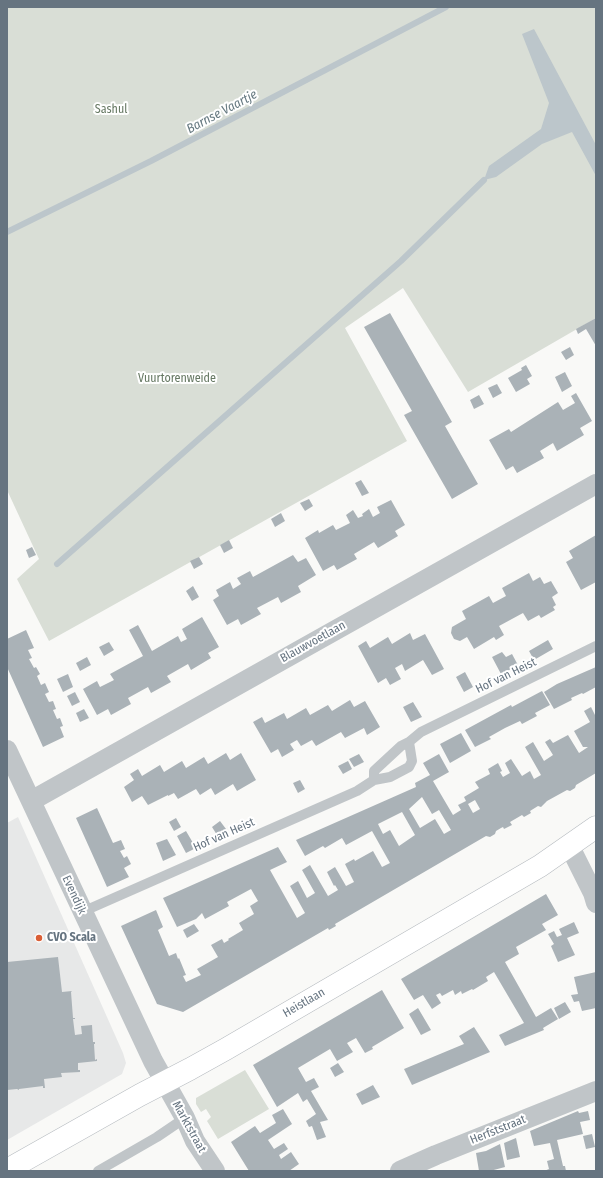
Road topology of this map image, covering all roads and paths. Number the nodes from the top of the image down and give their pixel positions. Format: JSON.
{"nodes":[{"id":1,"x":596,"y":484,"type":"edge"},
{"id":2,"x":596,"y":646,"type":"edge"},
{"id":3,"x":409,"y":742,"type":"junction"},
{"id":4,"x":7,"y":750,"type":"edge"},
{"id":5,"x":374,"y":780,"type":"junction"},
{"id":6,"x":31,"y":801,"type":"junction"},
{"id":7,"x":596,"y":827,"type":"edge"},
{"id":8,"x":569,"y":845,"type":"junction"},
{"id":9,"x":596,"y":903,"type":"edge"},
{"id":10,"x":82,"y":912,"type":"junction"},
{"id":11,"x":164,"y":1082,"type":"junction"},
{"id":12,"x":596,"y":1091,"type":"edge"},
{"id":13,"x":185,"y":1118,"type":"junction"},
{"id":14,"x":438,"y":1163,"type":"edge"},
{"id":15,"x":7,"y":1170,"type":"edge"},
{"id":16,"x":98,"y":1171,"type":"edge"},
{"id":17,"x":214,"y":1171,"type":"edge"},
{"id":18,"x":400,"y":1171,"type":"edge"}],
"edges":[{"from":1,"to":6,"type":"street","name":"Blauwvoetlaan"},
{"from":2,"to":3,"type":"lane","name":"Hof van Heist"},
{"from":3,"to":5,"type":"lane","name":"Hof van Heist"},
{"from":3,"to":5,"type":"lane"},
{"from":4,"to":6,"type":"street","name":"Evendijk"},
{"from":5,"to":10,"type":"lane","name":"Hof van Heist"},
{"from":6,"to":10,"type":"street","name":"Evendijk"},
{"from":7,"to":8,"type":"main road","name":"Heistlaan"},
{"from":8,"to":9,"type":"street"},
{"from":8,"to":11,"type":"main road","name":"Heistlaan"},
{"from":10,"to":11,"type":"street","name":"Evendijk"},
{"from":11,"to":13,"type":"street","name":"Marktstraat"},
{"from":11,"to":15,"type":"main road","name":"Heistlaan"},
{"from":12,"to":14,"type":"street","name":"Herfststraat"},
{"from":13,"to":16,"type":"lane"},
{"from":13,"to":17,"type":"street","name":"Marktstraat"},
{"from":14,"to":18,"type":"street","name":"Herfststraat"}]}
